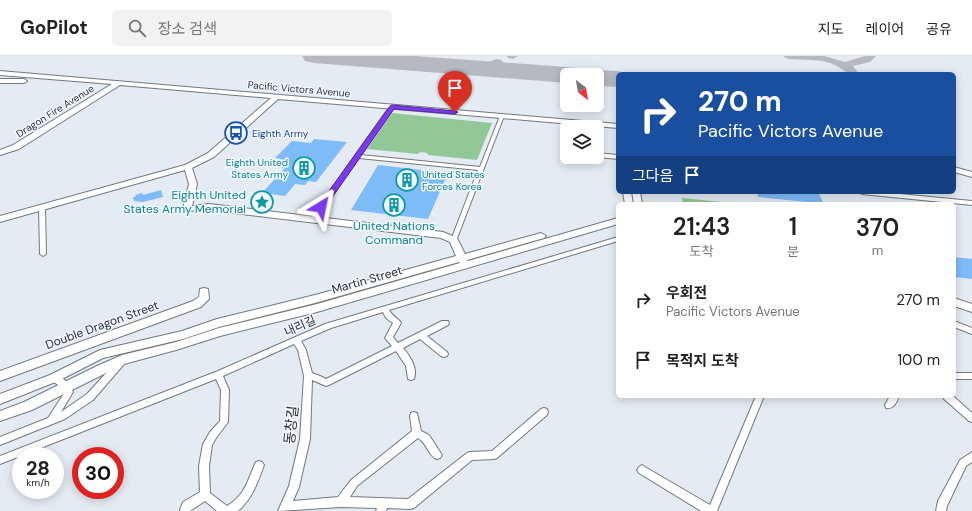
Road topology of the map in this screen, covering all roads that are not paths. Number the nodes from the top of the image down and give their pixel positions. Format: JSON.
{"nodes":[{"id":1,"x":0,"y":73,"type":"edge"},
{"id":2,"x":37,"y":76,"type":"junction"},
{"id":3,"x":0,"y":81,"type":"edge"},
{"id":4,"x":119,"y":84,"type":"junction"},
{"id":5,"x":276,"y":97,"type":"junction"},
{"id":6,"x":392,"y":107,"type":"junction"},
{"id":7,"x":502,"y":116,"type":"junction"},
{"id":8,"x":616,"y":130,"type":"edge"},
{"id":9,"x":0,"y":153,"type":"edge"},
{"id":10,"x":358,"y":156,"type":"junction"},
{"id":11,"x":604,"y":156,"type":"edge"},
{"id":12,"x":616,"y":157,"type":"edge"},
{"id":13,"x":188,"y":167,"type":"junction"},
{"id":14,"x":482,"y":169,"type":"junction"},
{"id":15,"x":956,"y":170,"type":"edge"},
{"id":16,"x":972,"y":175,"type":"edge"},
{"id":17,"x":882,"y":194,"type":"edge"},
{"id":18,"x":972,"y":203,"type":"edge"},
{"id":19,"x":42,"y":208,"type":"junction"},
{"id":20,"x":616,"y":215,"type":"edge"},
{"id":21,"x":0,"y":219,"type":"edge"},
{"id":22,"x":313,"y":220,"type":"junction"},
{"id":23,"x":616,"y":222,"type":"edge"},
{"id":24,"x":454,"y":240,"type":"junction"},
{"id":25,"x":616,"y":240,"type":"edge"},
{"id":26,"x":43,"y":254,"type":"dead end"},
{"id":27,"x":463,"y":261,"type":"junction"},
{"id":28,"x":204,"y":292,"type":"dead end"},
{"id":29,"x":956,"y":303,"type":"edge"},
{"id":30,"x":972,"y":308,"type":"edge"},
{"id":31,"x":385,"y":309,"type":"junction"},
{"id":32,"x":445,"y":323,"type":"dead end"},
{"id":33,"x":956,"y":325,"type":"edge"},
{"id":34,"x":972,"y":331,"type":"edge"},
{"id":35,"x":421,"y":335,"type":"junction"},
{"id":36,"x":296,"y":340,"type":"junction"},
{"id":37,"x":398,"y":347,"type":"junction"},
{"id":38,"x":444,"y":354,"type":"dead end"},
{"id":39,"x":122,"y":360,"type":"junction"},
{"id":40,"x":218,"y":375,"type":"junction"},
{"id":41,"x":0,"y":376,"type":"edge"},
{"id":42,"x":308,"y":376,"type":"junction"},
{"id":43,"x":411,"y":376,"type":"dead end"},
{"id":44,"x":956,"y":376,"type":"edge"},
{"id":45,"x":972,"y":376,"type":"edge"},
{"id":46,"x":54,"y":378,"type":"junction"},
{"id":47,"x":67,"y":387,"type":"junction"},
{"id":48,"x":759,"y":398,"type":"edge"},
{"id":49,"x":894,"y":398,"type":"edge"},
{"id":50,"x":949,"y":398,"type":"edge"},
{"id":51,"x":0,"y":399,"type":"edge"},
{"id":52,"x":889,"y":405,"type":"dead end"},
{"id":53,"x":544,"y":412,"type":"dead end"},
{"id":54,"x":0,"y":416,"type":"edge"},
{"id":55,"x":414,"y":416,"type":"dead end"},
{"id":56,"x":972,"y":418,"type":"edge"},
{"id":57,"x":51,"y":420,"type":"junction"},
{"id":58,"x":417,"y":433,"type":"junction"},
{"id":59,"x":0,"y":441,"type":"edge"},
{"id":60,"x":437,"y":455,"type":"dead end"},
{"id":61,"x":972,"y":456,"type":"edge"},
{"id":62,"x":0,"y":460,"type":"edge"},
{"id":63,"x":259,"y":465,"type":"dead end"},
{"id":64,"x":642,"y":470,"type":"dead end"},
{"id":65,"x":205,"y":495,"type":"junction"},
{"id":66,"x":341,"y":502,"type":"junction"},
{"id":67,"x":382,"y":507,"type":"edge"},
{"id":68,"x":284,"y":508,"type":"edge"},
{"id":69,"x":185,"y":510,"type":"edge"},
{"id":70,"x":225,"y":511,"type":"edge"},
{"id":71,"x":230,"y":511,"type":"edge"},
{"id":72,"x":711,"y":511,"type":"edge"},
{"id":73,"x":941,"y":511,"type":"edge"}],
"edges":[{"from":1,"to":2,"type":"main road","name":"Pacific Victors Avenue"},
{"from":2,"to":3,"type":"main road"},
{"from":2,"to":4,"type":"main road","name":"Pacific Victors Avenue"},
{"from":4,"to":5,"type":"main road","name":"Pacific Victors Avenue"},
{"from":4,"to":9,"type":"main road","name":"Dragon Fire Avenue"},
{"from":5,"to":6,"type":"main road","name":"Pacific Victors Avenue"},
{"from":5,"to":13,"type":"main road"},
{"from":6,"to":7,"type":"main road","name":"Pacific Victors Avenue"},
{"from":6,"to":10,"type":"street"},
{"from":7,"to":8,"type":"main road","name":"Pacific Victors Avenue"},
{"from":7,"to":14,"type":"street"},
{"from":10,"to":14,"type":"street"},
{"from":10,"to":22,"type":"street"},
{"from":11,"to":12,"type":"street"},
{"from":13,"to":19,"type":"main road"},
{"from":13,"to":22,"type":"main road"},
{"from":14,"to":24,"type":"street"},
{"from":15,"to":16,"type":"main road"},
{"from":17,"to":18,"type":"street"},
{"from":19,"to":21,"type":"main road"},
{"from":19,"to":26,"type":"street"},
{"from":20,"to":27,"type":"main road","name":"Martin Street"},
{"from":22,"to":24,"type":"main road"},
{"from":23,"to":27,"type":"main road","name":"Martin Street"},
{"from":24,"to":27,"type":"main road"},
{"from":25,"to":31,"type":"street","name":"내리길"},
{"from":27,"to":39,"type":"main road","name":"Martin Street"},
{"from":27,"to":46,"type":"main road","name":"Martin Street"},
{"from":28,"to":41,"type":"main road","name":"Double Dragon Street"},
{"from":29,"to":30,"type":"main road"},
{"from":31,"to":36,"type":"street","name":"내리길"},
{"from":31,"to":37,"type":"street"},
{"from":32,"to":35,"type":"street"},
{"from":33,"to":34,"type":"street"},
{"from":35,"to":37,"type":"street"},
{"from":35,"to":38,"type":"street"},
{"from":36,"to":40,"type":"street","name":"내리길"},
{"from":36,"to":42,"type":"street","name":"동창길"},
{"from":37,"to":42,"type":"street"},
{"from":37,"to":43,"type":"street"},
{"from":39,"to":47,"type":"main road","name":"Martin Street"},
{"from":39,"to":57,"type":"street"},
{"from":40,"to":62,"type":"street","name":"내리길"},
{"from":40,"to":65,"type":"street"},
{"from":42,"to":68,"type":"street","name":"동창길"},
{"from":44,"to":45,"type":"street"},
{"from":46,"to":47,"type":"street"},
{"from":46,"to":51,"type":"main road","name":"Martin Street"},
{"from":47,"to":54,"type":"main road","name":"Martin Street"},
{"from":47,"to":57,"type":"street"},
{"from":48,"to":72,"type":"street"},
{"from":49,"to":52,"type":"street"},
{"from":50,"to":56,"type":"street"},
{"from":53,"to":67,"type":"street"},
{"from":55,"to":58,"type":"street"},
{"from":57,"to":59,"type":"street"},
{"from":58,"to":60,"type":"street"},
{"from":58,"to":66,"type":"street"},
{"from":61,"to":73,"type":"street"},
{"from":63,"to":71,"type":"street"},
{"from":64,"to":72,"type":"street"},
{"from":65,"to":69,"type":"street"},
{"from":65,"to":70,"type":"street"},
{"from":66,"to":67,"type":"street"},
{"from":66,"to":68,"type":"street"}]}
